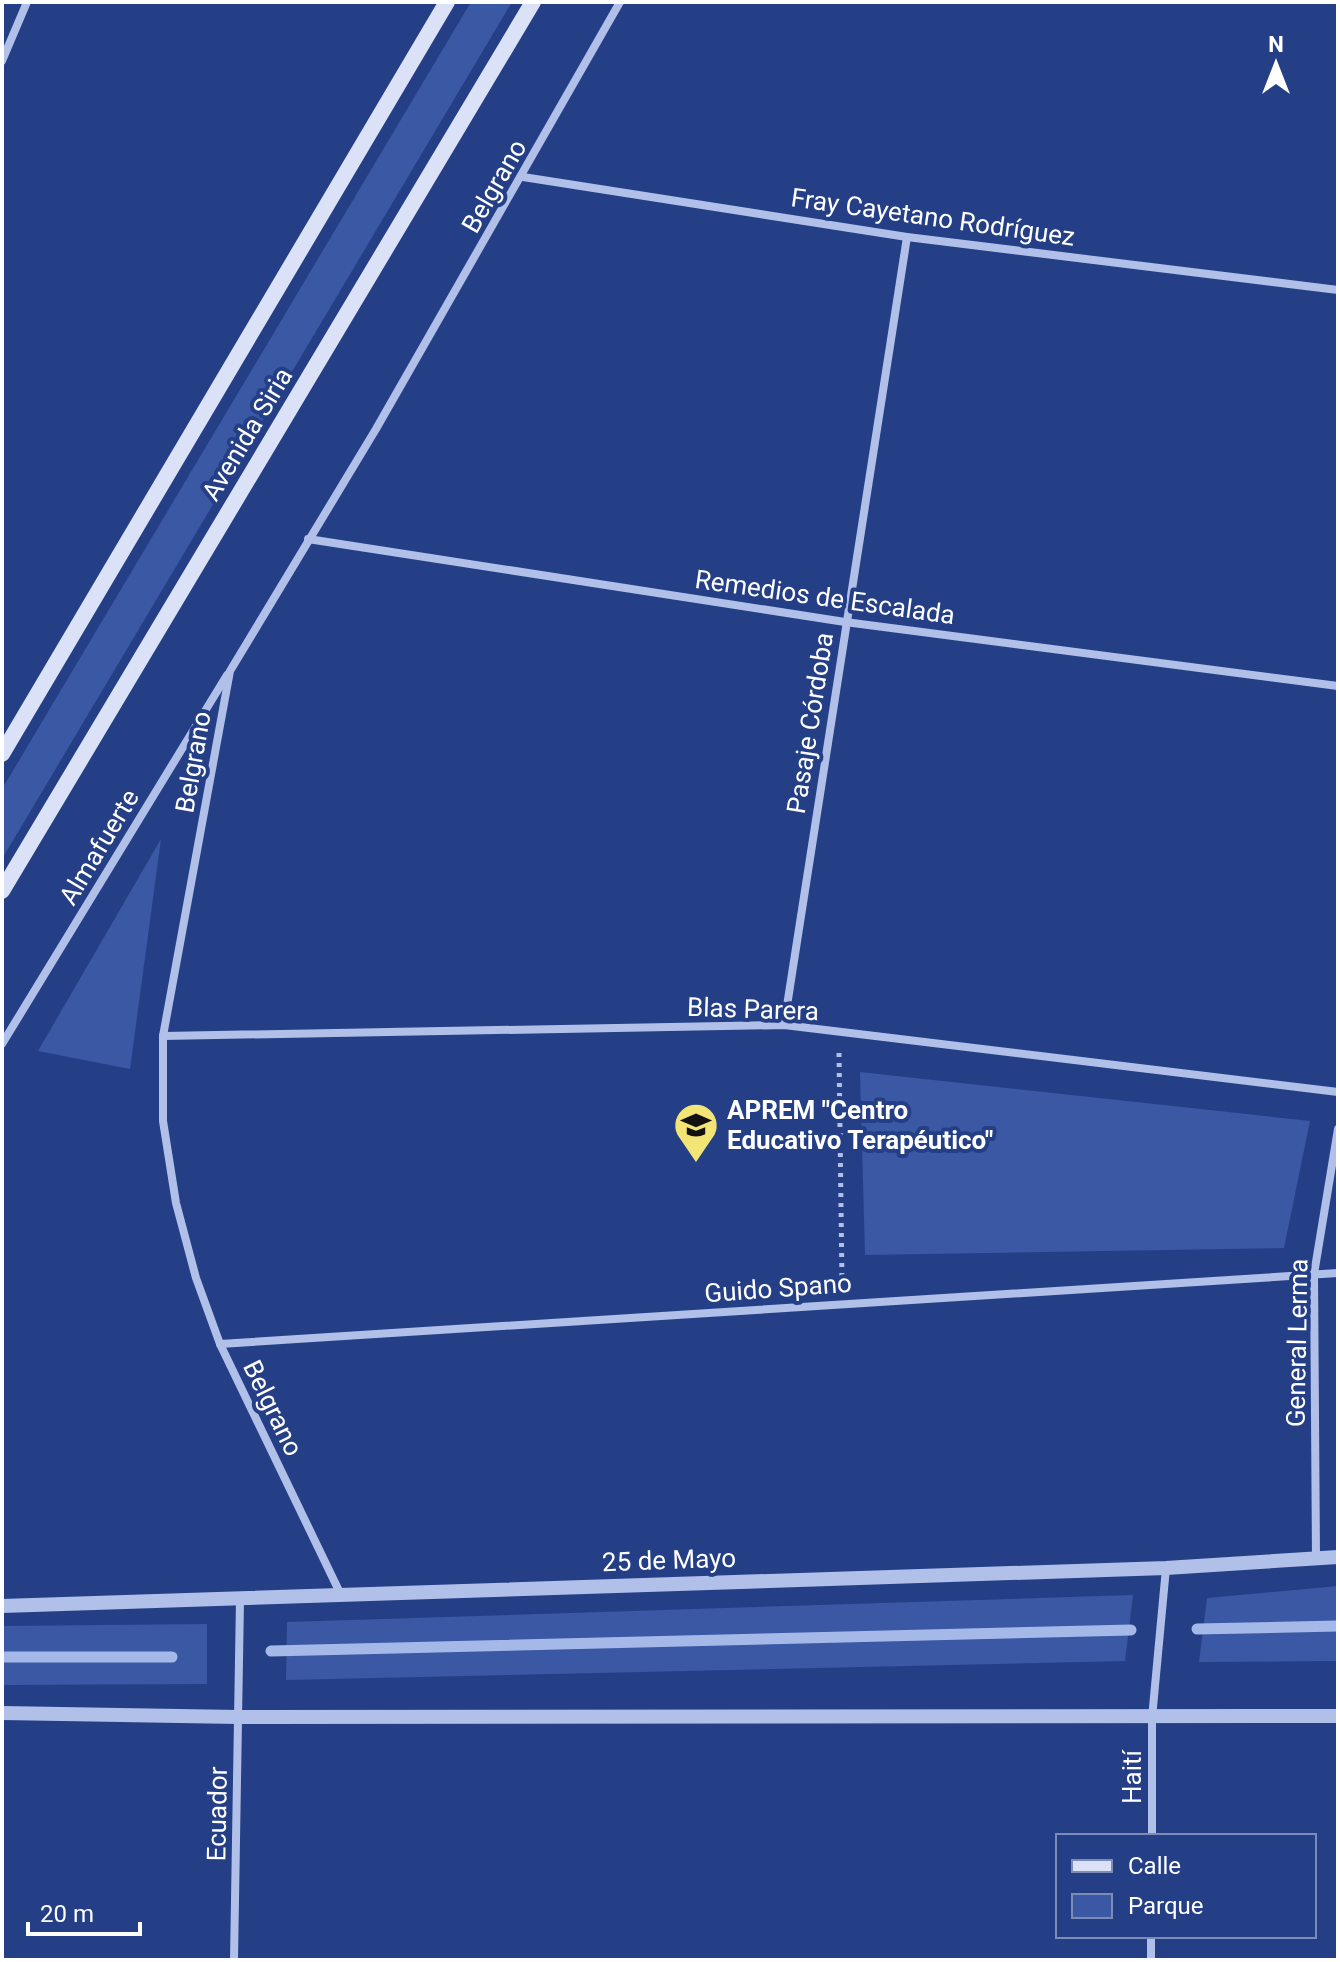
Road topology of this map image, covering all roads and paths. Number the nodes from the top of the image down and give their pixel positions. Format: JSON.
{"nodes":[{"id":1,"x":27,"y":2,"type":"edge"},
{"id":2,"x":447,"y":2,"type":"edge"},
{"id":3,"x":533,"y":2,"type":"edge"},
{"id":4,"x":620,"y":2,"type":"edge"},
{"id":5,"x":2,"y":61,"type":"edge"},
{"id":6,"x":523,"y":177,"type":"junction"},
{"id":7,"x":907,"y":237,"type":"junction"},
{"id":8,"x":1338,"y":290,"type":"edge"},
{"id":9,"x":308,"y":539,"type":"junction"},
{"id":10,"x":845,"y":622,"type":"junction"},
{"id":11,"x":230,"y":671,"type":"junction"},
{"id":12,"x":1338,"y":686,"type":"edge"},
{"id":13,"x":2,"y":754,"type":"edge"},
{"id":14,"x":2,"y":891,"type":"edge"},
{"id":15,"x":784,"y":1025,"type":"junction"},
{"id":16,"x":838,"y":1033,"type":"junction"},
{"id":17,"x":163,"y":1036,"type":"junction"},
{"id":18,"x":2,"y":1044,"type":"edge"},
{"id":19,"x":1338,"y":1092,"type":"edge"},
{"id":20,"x":1338,"y":1129,"type":"edge"},
{"id":21,"x":1338,"y":1273,"type":"edge"},
{"id":22,"x":1314,"y":1274,"type":"junction"},
{"id":23,"x":842,"y":1304,"type":"junction"},
{"id":24,"x":220,"y":1344,"type":"junction"},
{"id":25,"x":1338,"y":1557,"type":"edge"},
{"id":26,"x":1316,"y":1559,"type":"junction"},
{"id":27,"x":1166,"y":1568,"type":"junction"},
{"id":28,"x":341,"y":1595,"type":"junction"},
{"id":29,"x":240,"y":1600,"type":"junction"},
{"id":30,"x":2,"y":1606,"type":"edge"},
{"id":31,"x":2,"y":1713,"type":"edge"},
{"id":32,"x":1338,"y":1716,"type":"edge"},
{"id":33,"x":238,"y":1717,"type":"junction"},
{"id":34,"x":1152,"y":1718,"type":"junction"},
{"id":35,"x":1152,"y":1834,"type":"edge"},
{"id":36,"x":1151,"y":1938,"type":"edge"},
{"id":37,"x":234,"y":1960,"type":"edge"},
{"id":38,"x":1151,"y":1960,"type":"edge"}],
"edges":[{"from":1,"to":5,"type":"street"},
{"from":2,"to":13,"type":"main road","name":"Avenida Siria"},
{"from":3,"to":14,"type":"main road","name":"Avenida Siria"},
{"from":4,"to":6,"type":"street","name":"Belgrano"},
{"from":6,"to":7,"type":"street","name":"Fray Cayetano Rodríguez"},
{"from":6,"to":9,"type":"street","name":"Belgrano"},
{"from":7,"to":8,"type":"street","name":"Fray Cayetano Rodríguez"},
{"from":7,"to":10,"type":"street","name":"Pasaje Córdoba"},
{"from":9,"to":10,"type":"street","name":"Remedios de Escalada"},
{"from":9,"to":11,"type":"street","name":"Belgrano"},
{"from":10,"to":12,"type":"street","name":"Remedios de Escalada"},
{"from":10,"to":15,"type":"street","name":"Pasaje Córdoba"},
{"from":11,"to":17,"type":"street","name":"Belgrano"},
{"from":11,"to":18,"type":"street","name":"Almafuerte"},
{"from":15,"to":16,"type":"street","name":"Blas Parera"},
{"from":15,"to":17,"type":"street","name":"Blas Parera"},
{"from":16,"to":19,"type":"street","name":"Blas Parera"},
{"from":16,"to":23,"type":"path"},
{"from":17,"to":24,"type":"street","name":"Belgrano"},
{"from":20,"to":22,"type":"street","name":"General Lerma"},
{"from":21,"to":22,"type":"street","name":"Guido Spano"},
{"from":22,"to":23,"type":"street","name":"Guido Spano"},
{"from":22,"to":26,"type":"street","name":"General Lerma"},
{"from":23,"to":24,"type":"street","name":"Guido Spano"},
{"from":24,"to":28,"type":"street","name":"Belgrano"},
{"from":25,"to":26,"type":"street","name":"25 de Mayo"},
{"from":26,"to":27,"type":"street","name":"25 de Mayo"},
{"from":27,"to":28,"type":"street","name":"25 de Mayo"},
{"from":27,"to":34,"type":"street","name":"Haití"},
{"from":28,"to":29,"type":"street","name":"25 de Mayo"},
{"from":29,"to":30,"type":"street","name":"25 de Mayo"},
{"from":29,"to":33,"type":"street","name":"Ecuador"},
{"from":31,"to":33,"type":"street"},
{"from":32,"to":34,"type":"street"},
{"from":33,"to":34,"type":"street"},
{"from":33,"to":37,"type":"street","name":"Ecuador"},
{"from":34,"to":35,"type":"street","name":"Haití"},
{"from":36,"to":38,"type":"street"}]}
